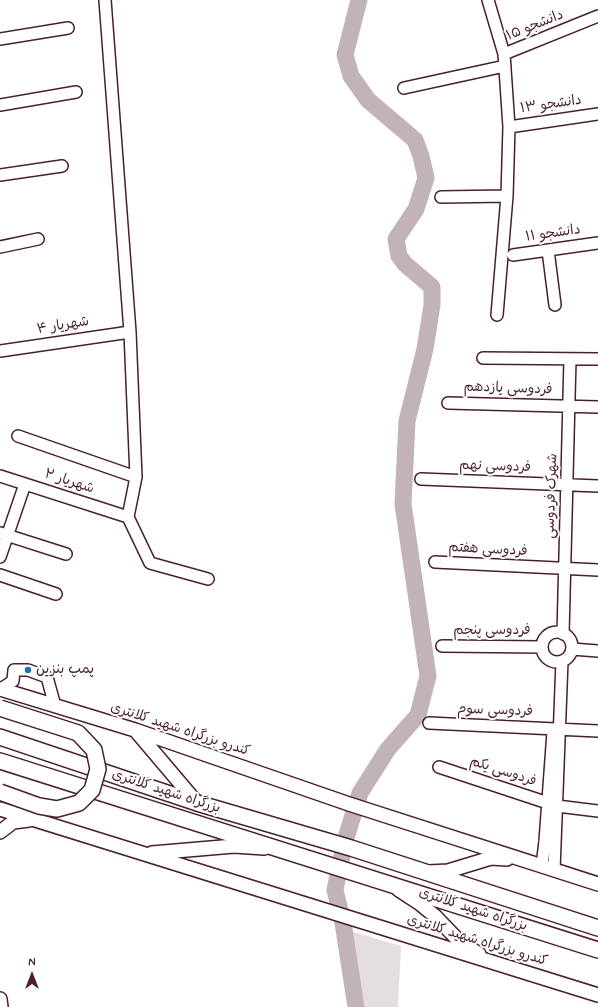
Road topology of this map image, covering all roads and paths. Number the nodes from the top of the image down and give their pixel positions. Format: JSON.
{"nodes":[{"id":1,"x":105,"y":0,"type":"edge"},
{"id":2,"x":488,"y":0,"type":"edge"},
{"id":3,"x":598,"y":16,"type":"edge"},
{"id":4,"x":68,"y":28,"type":"dead end"},
{"id":5,"x":0,"y":39,"type":"edge"},
{"id":6,"x":504,"y":54,"type":"junction"},
{"id":7,"x":505,"y":66,"type":"junction"},
{"id":8,"x":404,"y":88,"type":"dead end"},
{"id":9,"x":76,"y":92,"type":"dead end"},
{"id":10,"x":0,"y":105,"type":"edge"},
{"id":11,"x":598,"y":114,"type":"edge"},
{"id":12,"x":509,"y":127,"type":"junction"},
{"id":13,"x":62,"y":166,"type":"dead end"},
{"id":14,"x":0,"y":175,"type":"edge"},
{"id":15,"x":507,"y":196,"type":"junction"},
{"id":16,"x":441,"y":198,"type":"dead end"},
{"id":17,"x":38,"y":239,"type":"dead end"},
{"id":18,"x":598,"y":244,"type":"edge"},
{"id":19,"x":0,"y":247,"type":"edge"},
{"id":20,"x":548,"y":250,"type":"junction"},
{"id":21,"x":513,"y":255,"type":"dead end"},
{"id":22,"x":555,"y":305,"type":"dead end"},
{"id":23,"x":497,"y":315,"type":"dead end"},
{"id":24,"x":130,"y":332,"type":"junction"},
{"id":25,"x":0,"y":351,"type":"edge"},
{"id":26,"x":483,"y":358,"type":"dead end"},
{"id":27,"x":567,"y":359,"type":"junction"},
{"id":28,"x":598,"y":359,"type":"edge"},
{"id":29,"x":448,"y":403,"type":"dead end"},
{"id":30,"x":566,"y":406,"type":"junction"},
{"id":31,"x":598,"y":407,"type":"edge"},
{"id":32,"x":18,"y":436,"type":"dead end"},
{"id":33,"x":0,"y":476,"type":"edge"},
{"id":34,"x":136,"y":477,"type":"junction"},
{"id":35,"x":422,"y":478,"type":"dead end"},
{"id":36,"x":25,"y":484,"type":"junction"},
{"id":37,"x":565,"y":485,"type":"junction"},
{"id":38,"x":598,"y":486,"type":"edge"},
{"id":39,"x":128,"y":517,"type":"junction"},
{"id":40,"x":4,"y":534,"type":"edge"},
{"id":41,"x":66,"y":554,"type":"dead end"},
{"id":42,"x":0,"y":557,"type":"edge"},
{"id":43,"x":435,"y":562,"type":"dead end"},
{"id":44,"x":562,"y":568,"type":"junction"},
{"id":45,"x":598,"y":570,"type":"edge"},
{"id":46,"x":0,"y":575,"type":"edge"},
{"id":47,"x":208,"y":579,"type":"dead end"},
{"id":48,"x":56,"y":594,"type":"dead end"},
{"id":49,"x":560,"y":633,"type":"junction"},
{"id":50,"x":442,"y":646,"type":"dead end"},
{"id":51,"x":542,"y":647,"type":"junction"},
{"id":52,"x":572,"y":650,"type":"junction"},
{"id":53,"x":598,"y":651,"type":"edge"},
{"id":54,"x":558,"y":661,"type":"junction"},
{"id":55,"x":0,"y":689,"type":"edge"},
{"id":56,"x":55,"y":706,"type":"junction"},
{"id":57,"x":0,"y":708,"type":"edge"},
{"id":58,"x":429,"y":723,"type":"dead end"},
{"id":59,"x":556,"y":729,"type":"junction"},
{"id":60,"x":135,"y":730,"type":"junction"},
{"id":61,"x":598,"y":731,"type":"edge"},
{"id":62,"x":0,"y":737,"type":"edge"},
{"id":63,"x":0,"y":761,"type":"edge"},
{"id":64,"x":439,"y":767,"type":"dead end"},
{"id":65,"x":0,"y":792,"type":"edge"},
{"id":66,"x":197,"y":803,"type":"junction"},
{"id":67,"x":553,"y":804,"type":"junction"},
{"id":68,"x":0,"y":809,"type":"edge"},
{"id":69,"x":596,"y":811,"type":"edge"},
{"id":70,"x":33,"y":819,"type":"junction"},
{"id":71,"x":0,"y":832,"type":"edge"},
{"id":72,"x":280,"y":849,"type":"junction"},
{"id":73,"x":143,"y":853,"type":"junction"},
{"id":74,"x":521,"y":859,"type":"junction"},
{"id":75,"x":548,"y":868,"type":"junction"},
{"id":76,"x":426,"y":873,"type":"junction"},
{"id":77,"x":388,"y":883,"type":"junction"},
{"id":78,"x":598,"y":884,"type":"edge"},
{"id":79,"x":598,"y":928,"type":"edge"},
{"id":80,"x":598,"y":950,"type":"edge"},
{"id":81,"x":491,"y":962,"type":"junction"},
{"id":82,"x":598,"y":995,"type":"edge"},
{"id":83,"x":0,"y":998,"type":"edge"},
{"id":84,"x":1,"y":1007,"type":"edge"}],
"edges":[{"from":1,"to":24,"type":"street"},
{"from":2,"to":6,"type":"street"},
{"from":3,"to":6,"type":"street","name":"دانشجو ۱۵"},
{"from":4,"to":5,"type":"street"},
{"from":6,"to":7,"type":"street"},
{"from":7,"to":8,"type":"street"},
{"from":7,"to":12,"type":"street"},
{"from":9,"to":10,"type":"street"},
{"from":11,"to":12,"type":"street","name":"دانشجو ۱۳"},
{"from":12,"to":15,"type":"street"},
{"from":13,"to":14,"type":"street"},
{"from":15,"to":16,"type":"street"},
{"from":15,"to":23,"type":"street"},
{"from":17,"to":19,"type":"street"},
{"from":18,"to":20,"type":"street","name":"دانشجو ۱۱"},
{"from":20,"to":21,"type":"street","name":"دانشجو ۱۱"},
{"from":20,"to":22,"type":"street"},
{"from":24,"to":25,"type":"street","name":"شهریار ۴"},
{"from":24,"to":34,"type":"street"},
{"from":26,"to":27,"type":"street"},
{"from":27,"to":28,"type":"street"},
{"from":27,"to":30,"type":"street","name":"شهرک فردوسی"},
{"from":29,"to":30,"type":"street","name":"فردوسی یازدهم"},
{"from":30,"to":31,"type":"street","name":"فردوسی یازدهم"},
{"from":30,"to":37,"type":"street","name":"شهرک فردوسی"},
{"from":32,"to":34,"type":"street"},
{"from":33,"to":36,"type":"street","name":"۲ شهریار"},
{"from":34,"to":39,"type":"street"},
{"from":35,"to":37,"type":"street","name":"فردوسی نهم"},
{"from":36,"to":39,"type":"street","name":"۲ شهریار"},
{"from":36,"to":40,"type":"street"},
{"from":37,"to":38,"type":"street","name":"فردوسی نهم"},
{"from":37,"to":44,"type":"street","name":"شهرک فردوسی"},
{"from":39,"to":47,"type":"street"},
{"from":40,"to":41,"type":"street"},
{"from":40,"to":42,"type":"street"},
{"from":43,"to":44,"type":"street","name":"فردوسی هفتم"},
{"from":44,"to":45,"type":"street","name":"فردوسی هفتم"},
{"from":44,"to":49,"type":"street","name":"شهرک فردوسی"},
{"from":46,"to":48,"type":"street"},
{"from":49,"to":51,"type":"street"},
{"from":49,"to":52,"type":"street"},
{"from":50,"to":51,"type":"street","name":"فردوسی پنجم"},
{"from":51,"to":54,"type":"street"},
{"from":52,"to":53,"type":"street"},
{"from":52,"to":54,"type":"street"},
{"from":54,"to":59,"type":"street"},
{"from":55,"to":56,"type":"main road","name":"کندرو بزرگراه شهید کلانتری"},
{"from":55,"to":56,"type":"street"},
{"from":56,"to":60,"type":"main road","name":"کندرو بزرگراه شهید کلانتری"},
{"from":57,"to":65,"type":"highway","bridge":true},
{"from":58,"to":59,"type":"street","name":"فردوسی سوم"},
{"from":59,"to":61,"type":"street","name":"فردوسی سوم"},
{"from":59,"to":67,"type":"street"},
{"from":60,"to":66,"type":"main road"},
{"from":60,"to":74,"type":"main road","name":"کندرو بزرگراه شهید کلانتری"},
{"from":62,"to":66,"type":"highway","name":"بزرگراه شهید کلانتری"},
{"from":63,"to":72,"type":"highway","name":"بزرگراه شهید کلانتری"},
{"from":64,"to":67,"type":"street","name":"فردوسی یکم"},
{"from":66,"to":76,"type":"highway","name":"بزرگراه شهید کلانتری"},
{"from":67,"to":69,"type":"street","name":"فردوسی یکم"},
{"from":67,"to":75,"type":"street"},
{"from":68,"to":70,"type":"main road"},
{"from":70,"to":71,"type":"main road"},
{"from":70,"to":73,"type":"main road"},
{"from":72,"to":73,"type":"main road"},
{"from":72,"to":77,"type":"highway","name":"بزرگراه شهید کلانتری"},
{"from":73,"to":81,"type":"main road","name":"کندرو بزرگراه شهید کلانتری"},
{"from":74,"to":75,"type":"main road"},
{"from":74,"to":76,"type":"main road"},
{"from":75,"to":78,"type":"main road"},
{"from":76,"to":79,"type":"highway","name":"بزرگراه شهید کلانتری"},
{"from":77,"to":80,"type":"highway","name":"بزرگراه شهید کلانتری"},
{"from":77,"to":81,"type":"main road"},
{"from":81,"to":82,"type":"main road","name":"کندرو بزرگراه شهید کلانتری"},
{"from":83,"to":84,"type":"main road"}]}
